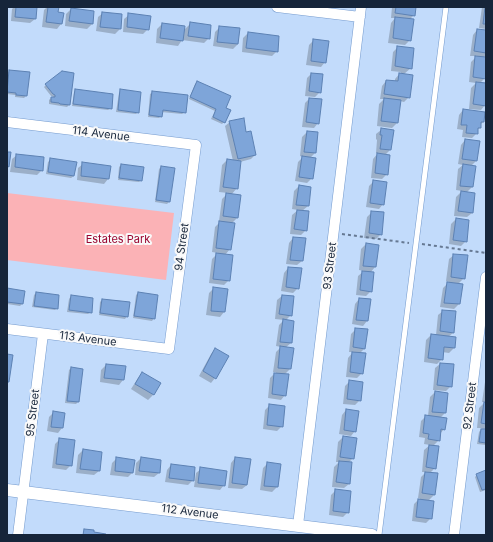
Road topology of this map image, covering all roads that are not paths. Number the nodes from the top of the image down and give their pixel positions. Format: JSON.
{"nodes":[{"id":1,"x":277,"y":7,"type":"edge"},
{"id":2,"x":446,"y":7,"type":"edge"},
{"id":3,"x":361,"y":12,"type":"edge"},
{"id":4,"x":7,"y":122,"type":"edge"},
{"id":5,"x":196,"y":145,"type":"joint"},
{"id":6,"x":486,"y":277,"type":"edge"},
{"id":7,"x":7,"y":329,"type":"edge"},
{"id":8,"x":43,"y":334,"type":"junction"},
{"id":9,"x":169,"y":349,"type":"joint"},
{"id":10,"x":7,"y":490,"type":"edge"},
{"id":11,"x":23,"y":492,"type":"junction"},
{"id":12,"x":298,"y":525,"type":"junction"},
{"id":13,"x":18,"y":535,"type":"edge"},
{"id":14,"x":372,"y":535,"type":"edge"},
{"id":15,"x":379,"y":535,"type":"edge"},
{"id":16,"x":454,"y":535,"type":"edge"}],
"edges":[{"from":1,"to":3,"type":"street"},
{"from":2,"to":15,"type":"lane"},
{"from":3,"to":12,"type":"street","name":"93 Street"},
{"from":4,"to":5,"type":"street","name":"114 Avenue"},
{"from":5,"to":9,"type":"street","name":"94 Street"},
{"from":6,"to":16,"type":"street","name":"92 Street"},
{"from":7,"to":8,"type":"street","name":"113 Avenue"},
{"from":8,"to":9,"type":"street","name":"113 Avenue"},
{"from":8,"to":11,"type":"street","name":"95 Street"},
{"from":10,"to":11,"type":"street","name":"112 Avenue"},
{"from":11,"to":12,"type":"street","name":"112 Avenue"},
{"from":11,"to":13,"type":"street","name":"95 Street"},
{"from":12,"to":14,"type":"street","name":"112 Avenue"}]}
